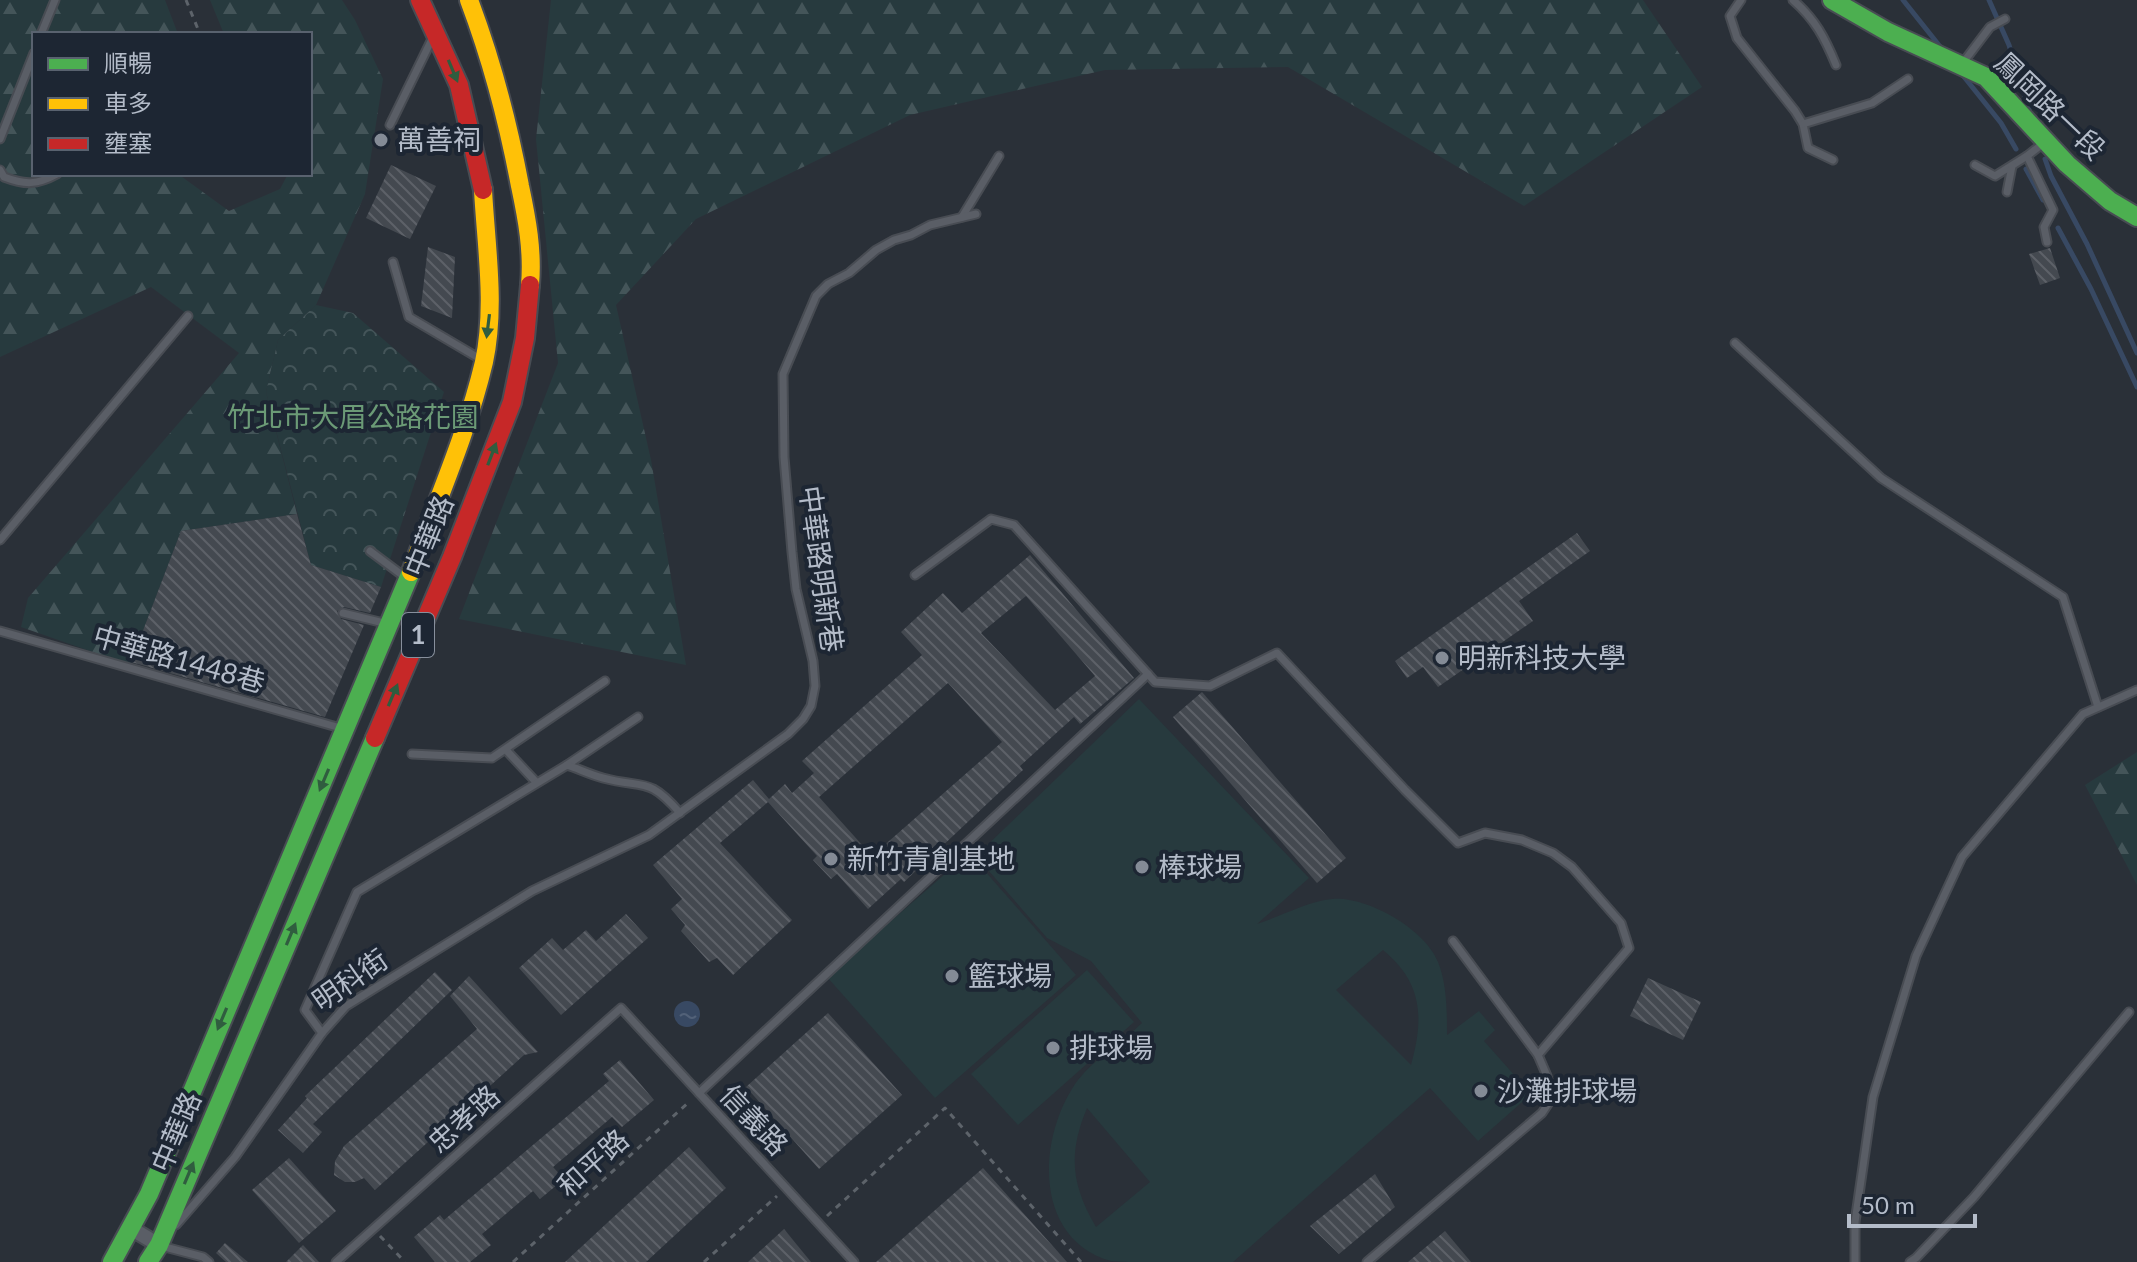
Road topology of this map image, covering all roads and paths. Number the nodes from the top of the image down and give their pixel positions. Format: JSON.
{"nodes":[{"id":1,"x":55,"y":0,"type":"edge"},
{"id":2,"x":186,"y":0,"type":"edge"},
{"id":3,"x":420,"y":0,"type":"edge"},
{"id":4,"x":470,"y":0,"type":"edge"},
{"id":5,"x":1741,"y":0,"type":"edge"},
{"id":6,"x":1793,"y":0,"type":"edge"},
{"id":7,"x":1832,"y":0,"type":"edge"},
{"id":8,"x":2005,"y":19,"type":"dead end"},
{"id":9,"x":436,"y":31,"type":"junction"},
{"id":10,"x":42,"y":32,"type":"edge"},
{"id":11,"x":199,"y":32,"type":"edge"},
{"id":12,"x":32,"y":58,"type":"edge"},
{"id":13,"x":1962,"y":64,"type":"junction"},
{"id":14,"x":1836,"y":65,"type":"dead end"},
{"id":15,"x":1908,"y":79,"type":"dead end"},
{"id":16,"x":1803,"y":124,"type":"junction"},
{"id":17,"x":390,"y":125,"type":"dead end"},
{"id":18,"x":0,"y":139,"type":"edge"},
{"id":19,"x":2045,"y":142,"type":"junction"},
{"id":20,"x":999,"y":156,"type":"dead end"},
{"id":21,"x":2027,"y":156,"type":"junction"},
{"id":22,"x":1833,"y":160,"type":"dead end"},
{"id":23,"x":1975,"y":165,"type":"dead end"},
{"id":24,"x":2012,"y":166,"type":"junction"},
{"id":25,"x":0,"y":170,"type":"edge"},
{"id":26,"x":54,"y":176,"type":"edge"},
{"id":27,"x":2007,"y":192,"type":"dead end"},
{"id":28,"x":976,"y":214,"type":"dead end"},
{"id":29,"x":962,"y":217,"type":"junction"},
{"id":30,"x":2137,"y":217,"type":"edge"},
{"id":31,"x":2047,"y":242,"type":"dead end"},
{"id":32,"x":393,"y":262,"type":"dead end"},
{"id":33,"x":188,"y":316,"type":"dead end"},
{"id":34,"x":1735,"y":343,"type":"dead end"},
{"id":35,"x":484,"y":361,"type":"junction"},
{"id":36,"x":0,"y":540,"type":"edge"},
{"id":37,"x":370,"y":551,"type":"dead end"},
{"id":38,"x":915,"y":575,"type":"dead end"},
{"id":39,"x":408,"y":580,"type":"junction"},
{"id":40,"x":343,"y":613,"type":"dead end"},
{"id":41,"x":390,"y":624,"type":"junction"},
{"id":42,"x":0,"y":631,"type":"edge"},
{"id":43,"x":1148,"y":674,"type":"junction"},
{"id":44,"x":605,"y":681,"type":"dead end"},
{"id":45,"x":2137,"y":690,"type":"edge"},
{"id":46,"x":2098,"y":707,"type":"junction"},
{"id":47,"x":638,"y":717,"type":"dead end"},
{"id":48,"x":346,"y":730,"type":"junction"},
{"id":49,"x":507,"y":751,"type":"junction"},
{"id":50,"x":412,"y":754,"type":"dead end"},
{"id":51,"x":567,"y":765,"type":"junction"},
{"id":52,"x":536,"y":782,"type":"junction"},
{"id":53,"x":680,"y":813,"type":"junction"},
{"id":54,"x":1453,"y":941,"type":"dead end"},
{"id":55,"x":621,"y":1008,"type":"joint"},
{"id":56,"x":2129,"y":1012,"type":"dead end"},
{"id":57,"x":322,"y":1033,"type":"junction"},
{"id":58,"x":1538,"y":1055,"type":"junction"},
{"id":59,"x":699,"y":1093,"type":"junction"},
{"id":60,"x":786,"y":1188,"type":"junction"},
{"id":61,"x":819,"y":1224,"type":"junction"},
{"id":62,"x":132,"y":1229,"type":"junction"},
{"id":63,"x":373,"y":1229,"type":"junction"},
{"id":64,"x":156,"y":1253,"type":"edge"},
{"id":65,"x":112,"y":1262,"type":"edge"},
{"id":66,"x":209,"y":1262,"type":"edge"},
{"id":67,"x":336,"y":1262,"type":"edge"},
{"id":68,"x":405,"y":1262,"type":"edge"},
{"id":69,"x":513,"y":1262,"type":"edge"},
{"id":70,"x":704,"y":1262,"type":"edge"},
{"id":71,"x":854,"y":1262,"type":"edge"},
{"id":72,"x":1081,"y":1262,"type":"edge"},
{"id":73,"x":1368,"y":1262,"type":"edge"},
{"id":74,"x":1855,"y":1262,"type":"edge"},
{"id":75,"x":1910,"y":1262,"type":"edge"}],
"edges":[{"from":1,"to":10,"type":"lane"},
{"from":2,"to":11,"type":"path"},
{"from":3,"to":9,"type":"main road","name":"中華路","number":"1"},
{"from":64,"to":4,"type":"main road","name":"中華路","number":"1","one_way":true},
{"from":5,"to":16,"type":"lane"},
{"from":6,"to":14,"type":"lane"},
{"from":7,"to":13,"type":"main road","name":"鳳岡路一段"},
{"from":8,"to":13,"type":"lane"},
{"from":9,"to":17,"type":"lane"},
{"from":9,"to":35,"type":"main road","name":"中華路","number":"1","one_way":true},
{"from":12,"to":18,"type":"lane"},
{"from":13,"to":19,"type":"main road","name":"鳳岡路一段"},
{"from":15,"to":16,"type":"lane"},
{"from":16,"to":22,"type":"lane"},
{"from":19,"to":21,"type":"lane"},
{"from":19,"to":30,"type":"main road","name":"鳳岡路一段"},
{"from":20,"to":29,"type":"lane"},
{"from":21,"to":24,"type":"lane"},
{"from":21,"to":31,"type":"lane"},
{"from":23,"to":24,"type":"lane"},
{"from":24,"to":27,"type":"lane"},
{"from":25,"to":26,"type":"lane"},
{"from":28,"to":29,"type":"lane","name":"中華路明新巷"},
{"from":29,"to":53,"type":"lane","name":"中華路明新巷"},
{"from":32,"to":35,"type":"lane"},
{"from":33,"to":36,"type":"lane"},
{"from":34,"to":46,"type":"lane"},
{"from":35,"to":39,"type":"main road","name":"中華路","number":"1"},
{"from":37,"to":39,"type":"lane"},
{"from":38,"to":43,"type":"lane"},
{"from":39,"to":41,"type":"main road","name":"中華路","number":"1"},
{"from":40,"to":41,"type":"lane"},
{"from":41,"to":48,"type":"main road","name":"中華路","number":"1"},
{"from":42,"to":48,"type":"lane","name":"中華路1448巷"},
{"from":43,"to":58,"type":"lane"},
{"from":43,"to":59,"type":"lane"},
{"from":44,"to":49,"type":"lane"},
{"from":45,"to":46,"type":"lane"},
{"from":46,"to":74,"type":"lane"},
{"from":47,"to":51,"type":"lane"},
{"from":48,"to":62,"type":"main road","name":"中華路","number":"1","one_way":true},
{"from":49,"to":50,"type":"lane"},
{"from":49,"to":52,"type":"lane"},
{"from":51,"to":52,"type":"lane"},
{"from":51,"to":53,"type":"lane"},
{"from":52,"to":57,"type":"lane","name":"明科街"},
{"from":53,"to":57,"type":"lane","name":"明科街"},
{"from":54,"to":58,"type":"lane"},
{"from":55,"to":59,"type":"lane","name":"信義路"},
{"from":55,"to":63,"type":"lane","name":"忠孝路"},
{"from":56,"to":75,"type":"lane"},
{"from":57,"to":64,"type":"lane"},
{"from":58,"to":73,"type":"lane"},
{"from":59,"to":60,"type":"lane","name":"信義路"},
{"from":59,"to":69,"type":"path","name":"和平路"},
{"from":60,"to":61,"type":"lane","name":"信義路"},
{"from":60,"to":70,"type":"path"},
{"from":61,"to":71,"type":"lane","name":"信義路"},
{"from":61,"to":72,"type":"path"},
{"from":62,"to":64,"type":"street"},
{"from":62,"to":65,"type":"main road","number":"1"},
{"from":63,"to":67,"type":"lane","name":"忠孝路"},
{"from":63,"to":68,"type":"path"},
{"from":64,"to":66,"type":"lane"}]}
